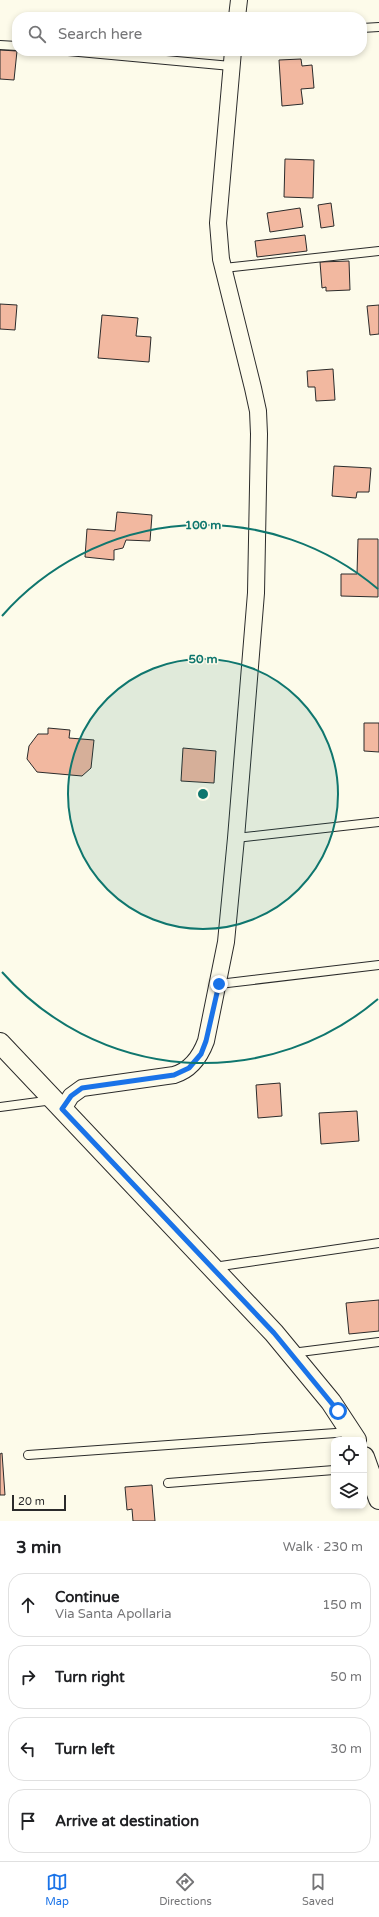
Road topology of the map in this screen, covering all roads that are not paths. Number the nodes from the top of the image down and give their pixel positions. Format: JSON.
{"nodes":[{"id":1,"x":238,"y":0,"type":"edge"},
{"id":2,"x":237,"y":12,"type":"edge"},
{"id":3,"x":379,"y":27,"type":"edge"},
{"id":4,"x":367,"y":28,"type":"edge"},
{"id":5,"x":0,"y":45,"type":"edge"},
{"id":6,"x":12,"y":46,"type":"edge"},
{"id":7,"x":185,"y":56,"type":"edge"},
{"id":8,"x":232,"y":58,"type":"edge"},
{"id":9,"x":379,"y":251,"type":"edge"},
{"id":10,"x":224,"y":268,"type":"junction"},
{"id":11,"x":379,"y":822,"type":"edge"},
{"id":12,"x":236,"y":838,"type":"junction"},
{"id":13,"x":379,"y":965,"type":"edge"},
{"id":14,"x":219,"y":984,"type":"junction"},
{"id":15,"x":0,"y":1043,"type":"edge"},
{"id":16,"x":59,"y":1104,"type":"junction"},
{"id":17,"x":0,"y":1107,"type":"edge"},
{"id":18,"x":379,"y":1243,"type":"edge"},
{"id":19,"x":212,"y":1267,"type":"junction"},
{"id":20,"x":379,"y":1342,"type":"edge"},
{"id":21,"x":290,"y":1353,"type":"junction"},
{"id":22,"x":353,"y":1436,"type":"edge"},
{"id":23,"x":28,"y":1455,"type":"dead end"},
{"id":24,"x":367,"y":1463,"type":"edge"},
{"id":25,"x":331,"y":1470,"type":"edge"},
{"id":26,"x":168,"y":1483,"type":"dead end"},
{"id":27,"x":379,"y":1499,"type":"edge"}],
"edges":[{"from":1,"to":2,"type":"street"},
{"from":3,"to":4,"type":"lane"},
{"from":5,"to":6,"type":"lane"},
{"from":7,"to":8,"type":"lane"},
{"from":8,"to":10,"type":"street"},
{"from":9,"to":10,"type":"lane"},
{"from":10,"to":12,"type":"street"},
{"from":11,"to":12,"type":"lane"},
{"from":12,"to":14,"type":"street"},
{"from":13,"to":14,"type":"lane"},
{"from":14,"to":16,"type":"street"},
{"from":15,"to":16,"type":"street"},
{"from":16,"to":17,"type":"lane"},
{"from":16,"to":19,"type":"street"},
{"from":18,"to":19,"type":"lane"},
{"from":19,"to":21,"type":"street"},
{"from":20,"to":21,"type":"lane"},
{"from":21,"to":22,"type":"street"},
{"from":22,"to":23,"type":"lane"},
{"from":24,"to":27,"type":"street"},
{"from":25,"to":26,"type":"lane"}]}
